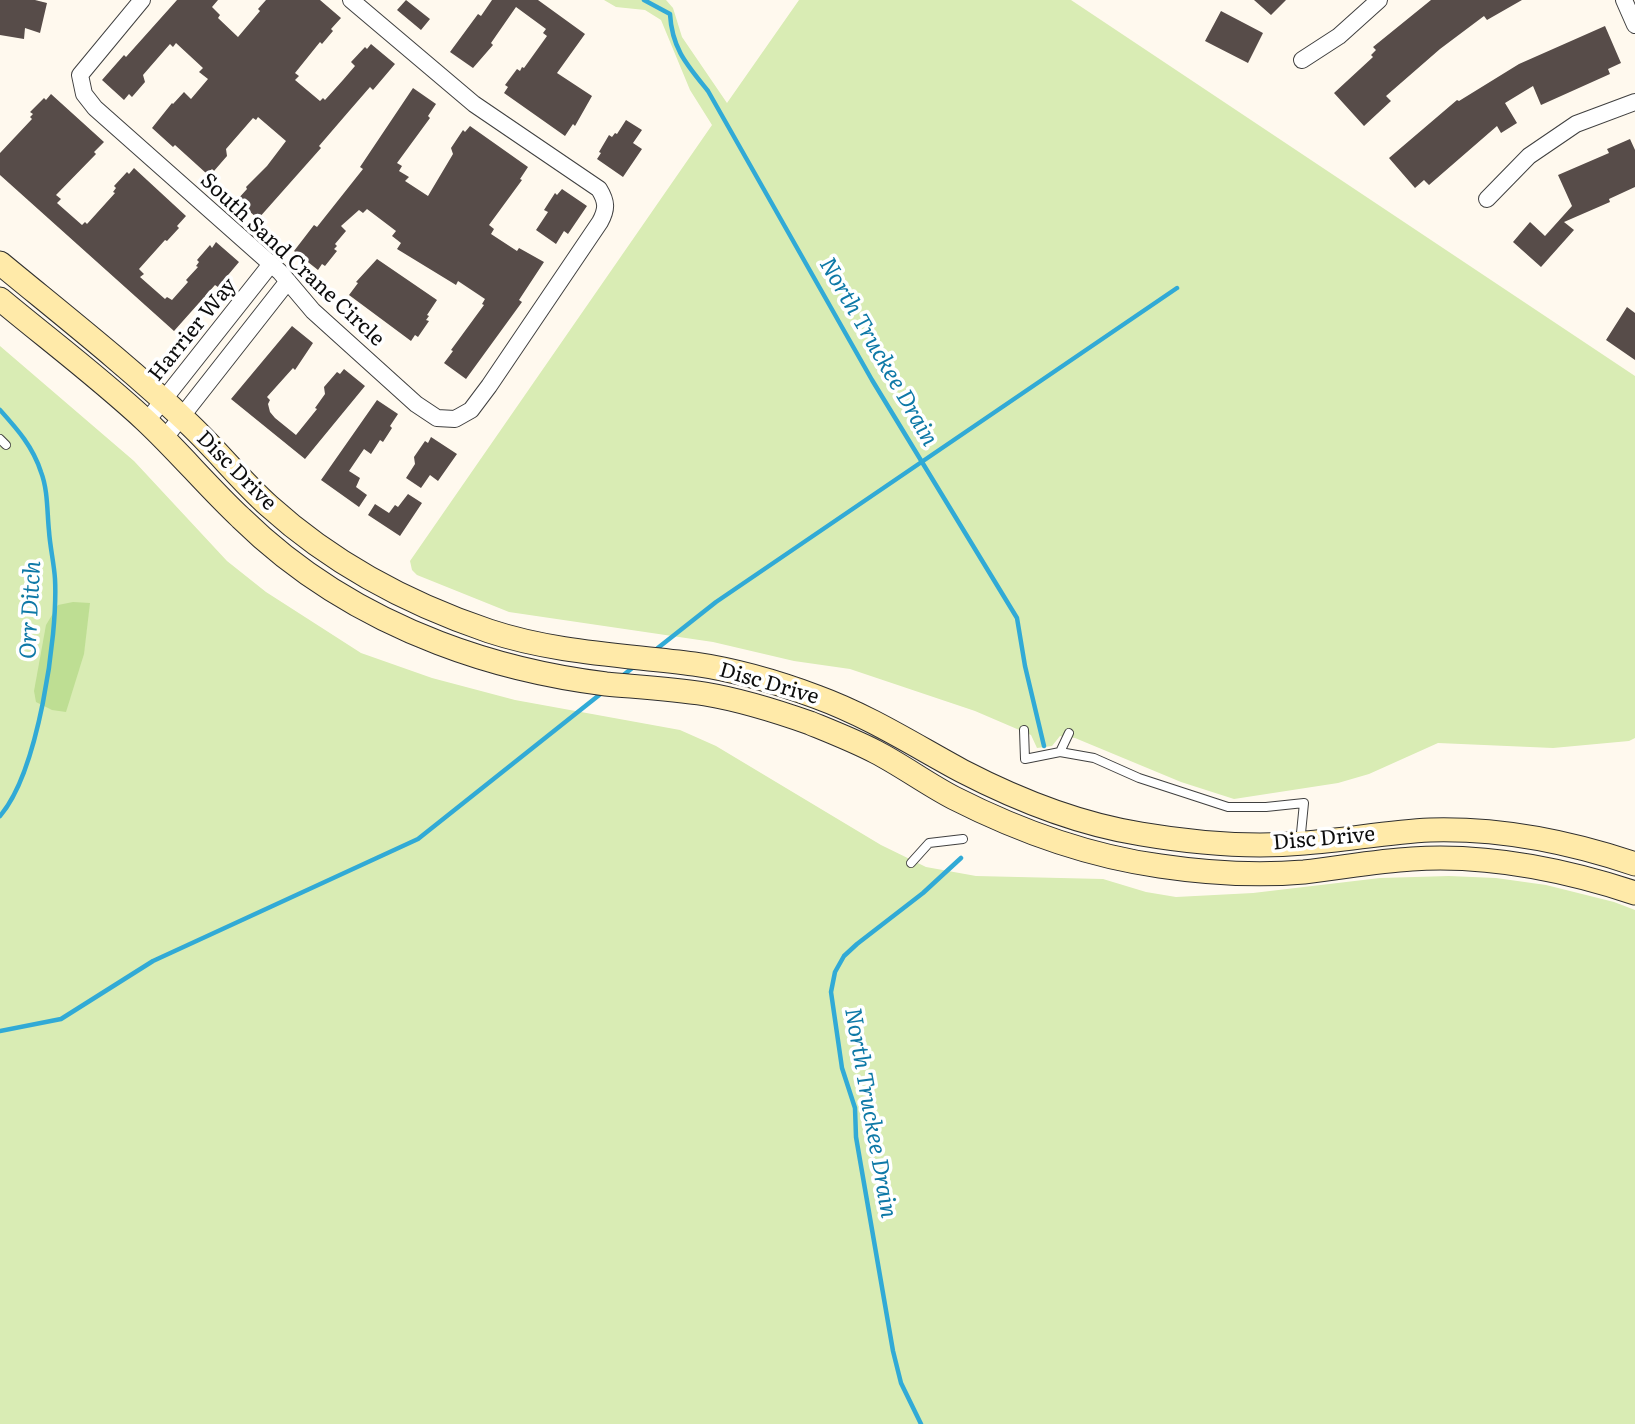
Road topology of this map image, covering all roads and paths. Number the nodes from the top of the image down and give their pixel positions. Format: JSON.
{"nodes":[{"id":1,"x":142,"y":0,"type":"edge"},
{"id":2,"x":351,"y":0,"type":"edge"},
{"id":3,"x":1379,"y":0,"type":"edge"},
{"id":4,"x":1624,"y":0,"type":"edge"},
{"id":5,"x":1635,"y":25,"type":"edge"},
{"id":6,"x":1302,"y":60,"type":"dead end"},
{"id":7,"x":1635,"y":102,"type":"edge"},
{"id":8,"x":1487,"y":199,"type":"dead end"},
{"id":9,"x":0,"y":263,"type":"edge"},
{"id":10,"x":271,"y":264,"type":"junction"},
{"id":11,"x":288,"y":281,"type":"junction"},
{"id":12,"x":0,"y":299,"type":"edge"},
{"id":13,"x":228,"y":320,"type":"junction"},
{"id":14,"x":246,"y":335,"type":"junction"},
{"id":15,"x":163,"y":400,"type":"junction"},
{"id":16,"x":182,"y":417,"type":"junction"},
{"id":17,"x":146,"y":422,"type":"junction"},
{"id":18,"x":164,"y":439,"type":"junction"},
{"id":19,"x":1024,"y":730,"type":"dead end"},
{"id":20,"x":1069,"y":733,"type":"dead end"},
{"id":21,"x":1060,"y":752,"type":"junction"},
{"id":22,"x":963,"y":839,"type":"dead end"},
{"id":23,"x":1300,"y":844,"type":"junction"},
{"id":24,"x":911,"y":863,"type":"dead end"},
{"id":25,"x":1635,"y":863,"type":"edge"},
{"id":26,"x":1635,"y":893,"type":"edge"}],
"edges":[{"from":1,"to":10,"type":"street","name":"South Sand Crane Circle"},
{"from":2,"to":11,"type":"street","name":"South Sand Crane Circle"},
{"from":3,"to":6,"type":"street"},
{"from":4,"to":5,"type":"street"},
{"from":7,"to":8,"type":"street"},
{"from":9,"to":15,"type":"main road","name":"Disc Drive"},
{"from":10,"to":11,"type":"street","name":"South Sand Crane Circle"},
{"from":10,"to":13,"type":"street","name":"Harrier Way"},
{"from":11,"to":14,"type":"street","name":"Harrier Way"},
{"from":12,"to":17,"type":"main road","name":"Disc Drive"},
{"from":13,"to":14,"type":"lane"},
{"from":13,"to":15,"type":"street","name":"Harrier Way"},
{"from":14,"to":16,"type":"street","name":"Harrier Way"},
{"from":15,"to":16,"type":"main road","name":"Disc Drive"},
{"from":15,"to":17,"type":"street","name":"Harrier Way"},
{"from":16,"to":18,"type":"street","name":"Harrier Way"},
{"from":16,"to":23,"type":"main road","name":"Disc Drive"},
{"from":17,"to":18,"type":"main road","name":"Disc Drive"},
{"from":18,"to":26,"type":"main road","name":"Disc Drive"},
{"from":19,"to":21,"type":"lane"},
{"from":20,"to":21,"type":"lane"},
{"from":21,"to":23,"type":"lane"},
{"from":22,"to":24,"type":"lane"},
{"from":23,"to":25,"type":"main road","name":"Disc Drive"}]}
